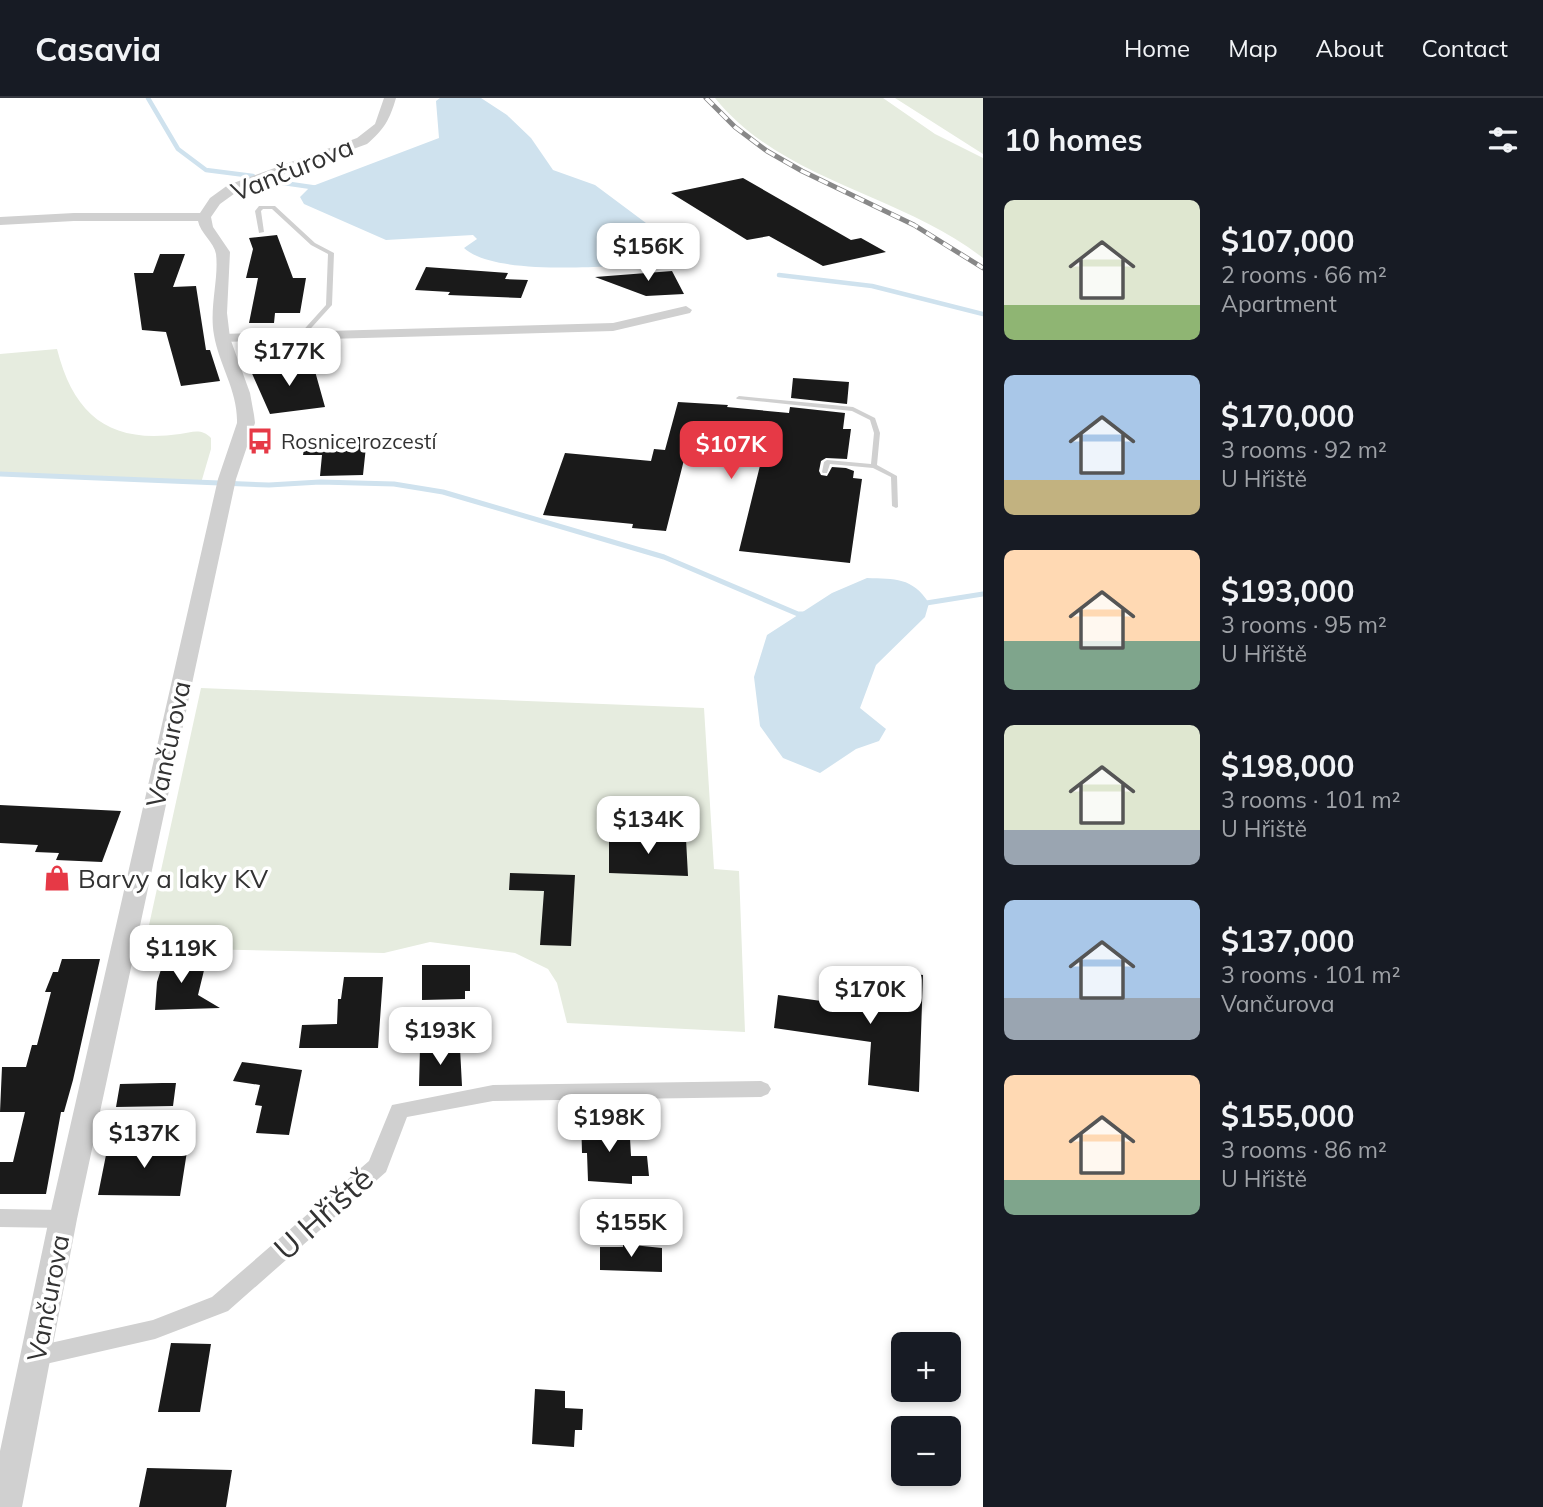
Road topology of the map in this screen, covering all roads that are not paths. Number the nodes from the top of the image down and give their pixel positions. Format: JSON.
{"nodes":[{"id":1,"x":390,"y":98,"type":"edge"},
{"id":2,"x":204,"y":217,"type":"junction"},
{"id":3,"x":0,"y":220,"type":"edge"},
{"id":4,"x":261,"y":232,"type":"dead end"},
{"id":5,"x":686,"y":310,"type":"dead end"},
{"id":6,"x":301,"y":336,"type":"junction"},
{"id":7,"x":222,"y":338,"type":"junction"},
{"id":8,"x":739,"y":398,"type":"dead end"},
{"id":9,"x":874,"y":466,"type":"junction"},
{"id":10,"x":825,"y":472,"type":"dead end"},
{"id":11,"x":896,"y":506,"type":"dead end"},
{"id":12,"x":761,"y":1088,"type":"dead end"},
{"id":13,"x":0,"y":1218,"type":"edge"},
{"id":14,"x":63,"y":1219,"type":"junction"},
{"id":15,"x":37,"y":1356,"type":"junction"},
{"id":16,"x":6,"y":1479,"type":"edge"},
{"id":17,"x":5,"y":1507,"type":"edge"}],
"edges":[{"from":1,"to":2,"type":"street","name":"Vančurova"},
{"from":2,"to":3,"type":"street"},
{"from":2,"to":7,"type":"street","name":"Vančurova"},
{"from":4,"to":6,"type":"lane"},
{"from":5,"to":6,"type":"street"},
{"from":6,"to":7,"type":"street"},
{"from":7,"to":14,"type":"street","name":"Vančurova"},
{"from":8,"to":9,"type":"lane"},
{"from":9,"to":10,"type":"lane"},
{"from":9,"to":11,"type":"lane"},
{"from":12,"to":15,"type":"street","name":"U Hřiště"},
{"from":13,"to":14,"type":"street"},
{"from":14,"to":15,"type":"street","name":"Vančurova"},
{"from":15,"to":16,"type":"street","name":"Vančurova"},
{"from":16,"to":17,"type":"street","name":"Vančurova"}]}
